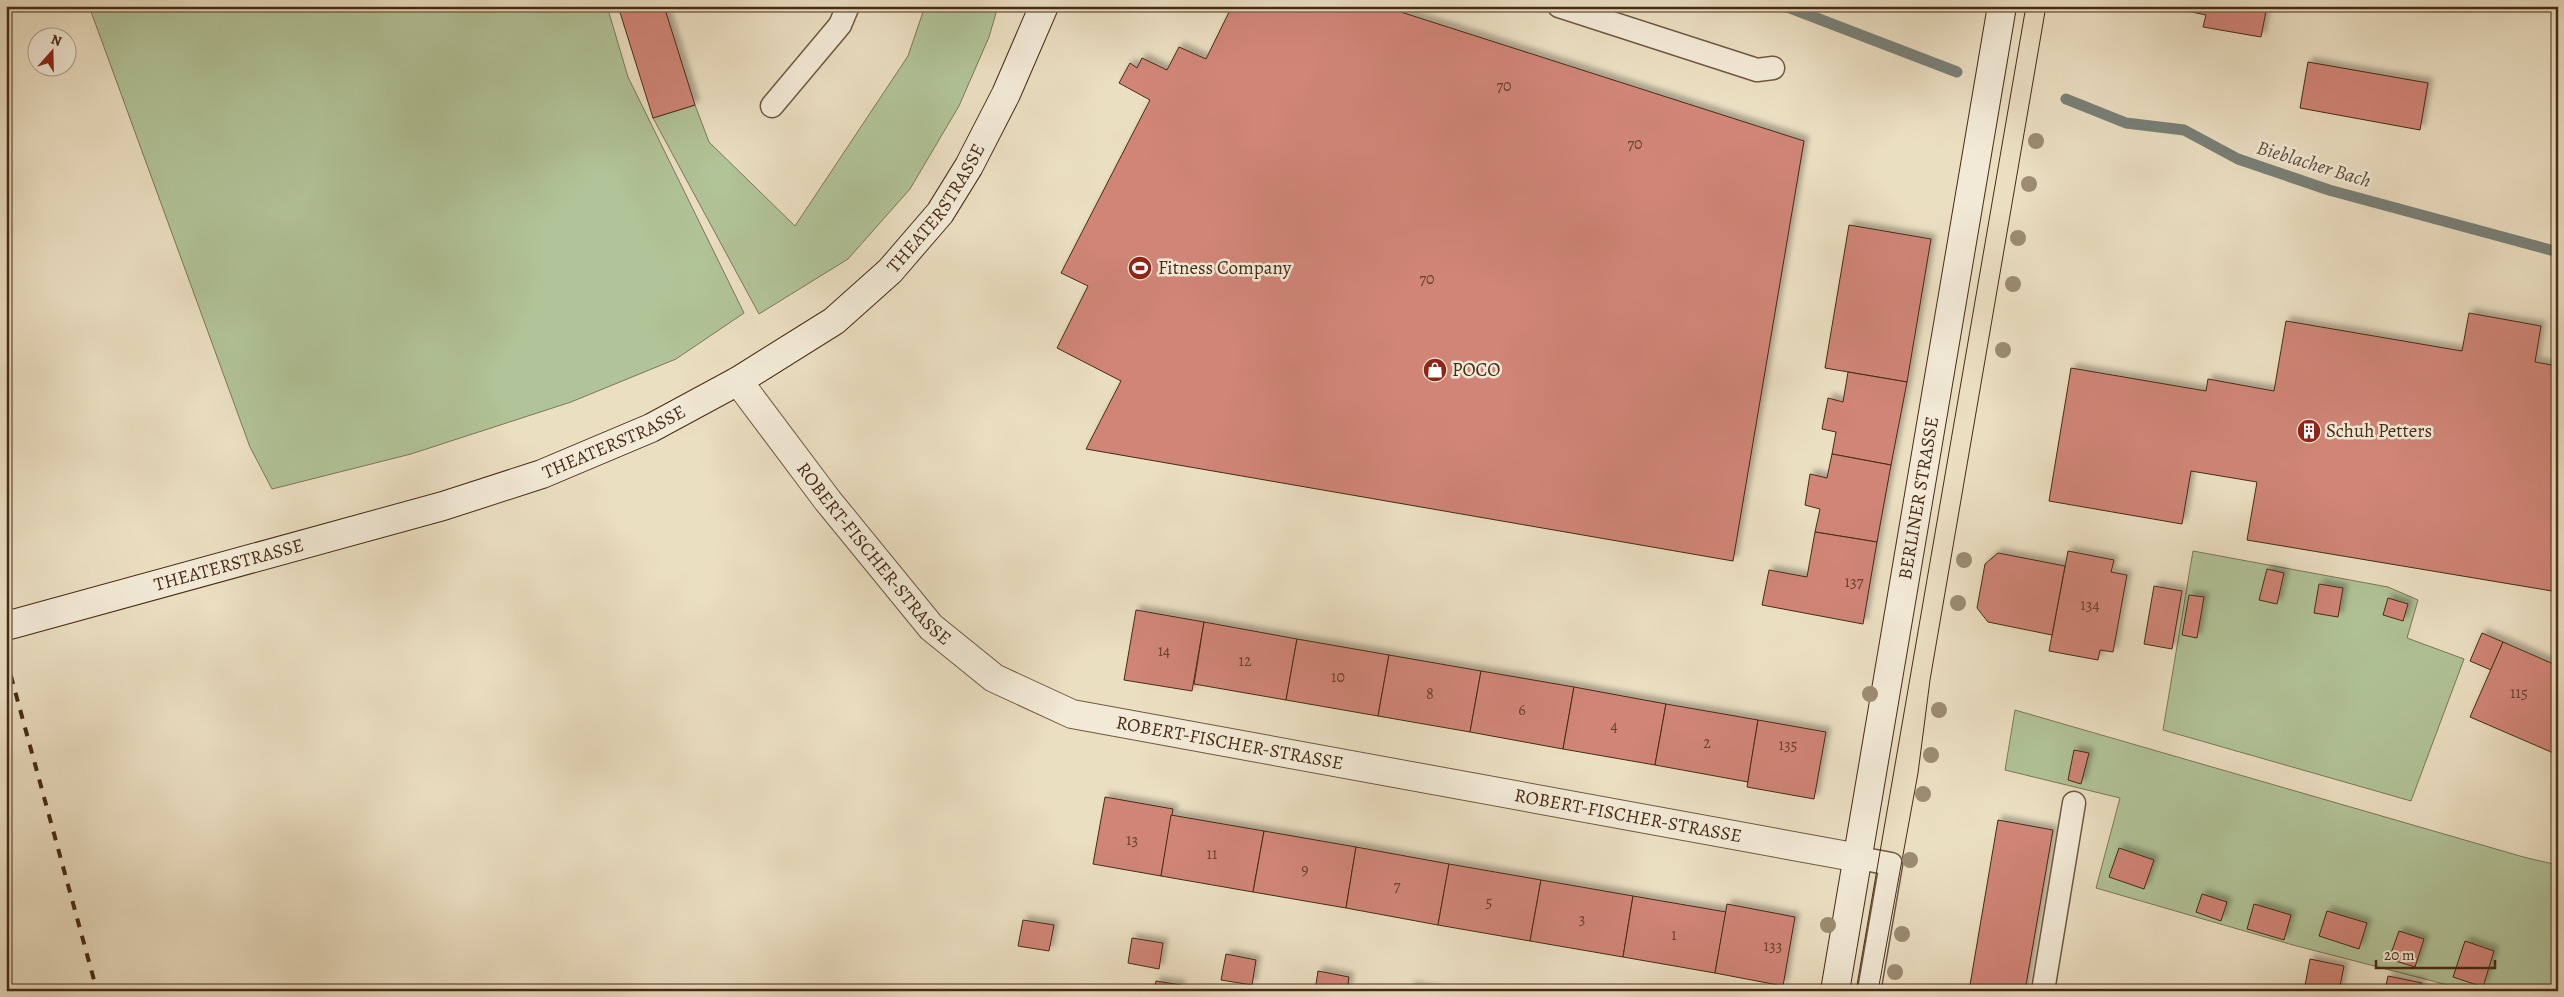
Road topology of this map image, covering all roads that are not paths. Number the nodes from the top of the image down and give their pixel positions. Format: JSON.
{"nodes":[{"id":1,"x":848,"y":6,"type":"edge"},
{"id":2,"x":1044,"y":6,"type":"edge"},
{"id":3,"x":1559,"y":6,"type":"edge"},
{"id":4,"x":2002,"y":6,"type":"edge"},
{"id":5,"x":1773,"y":68,"type":"dead end"},
{"id":6,"x":772,"y":106,"type":"dead end"},
{"id":7,"x":738,"y":381,"type":"junction"},
{"id":8,"x":6,"y":626,"type":"edge"},
{"id":9,"x":2074,"y":803,"type":"dead end"},
{"id":10,"x":1859,"y":858,"type":"junction"},
{"id":11,"x":1835,"y":991,"type":"edge"},
{"id":12,"x":1868,"y":991,"type":"edge"},
{"id":13,"x":2043,"y":991,"type":"edge"}],
"edges":[{"from":1,"to":6,"type":"lane"},
{"from":2,"to":7,"type":"main road","name":"THEATERSTRASSE"},
{"from":3,"to":5,"type":"lane"},
{"from":4,"to":10,"type":"main road","name":"BERLINER STRASSE"},
{"from":7,"to":8,"type":"main road","name":"THEATERSTRASSE"},
{"from":7,"to":10,"type":"main road","name":"ROBERT-FISCHER-STRASSE"},
{"from":9,"to":13,"type":"lane"},
{"from":10,"to":11,"type":"main road","name":"BERLINER STRASSE"},
{"from":10,"to":12,"type":"lane"}]}
